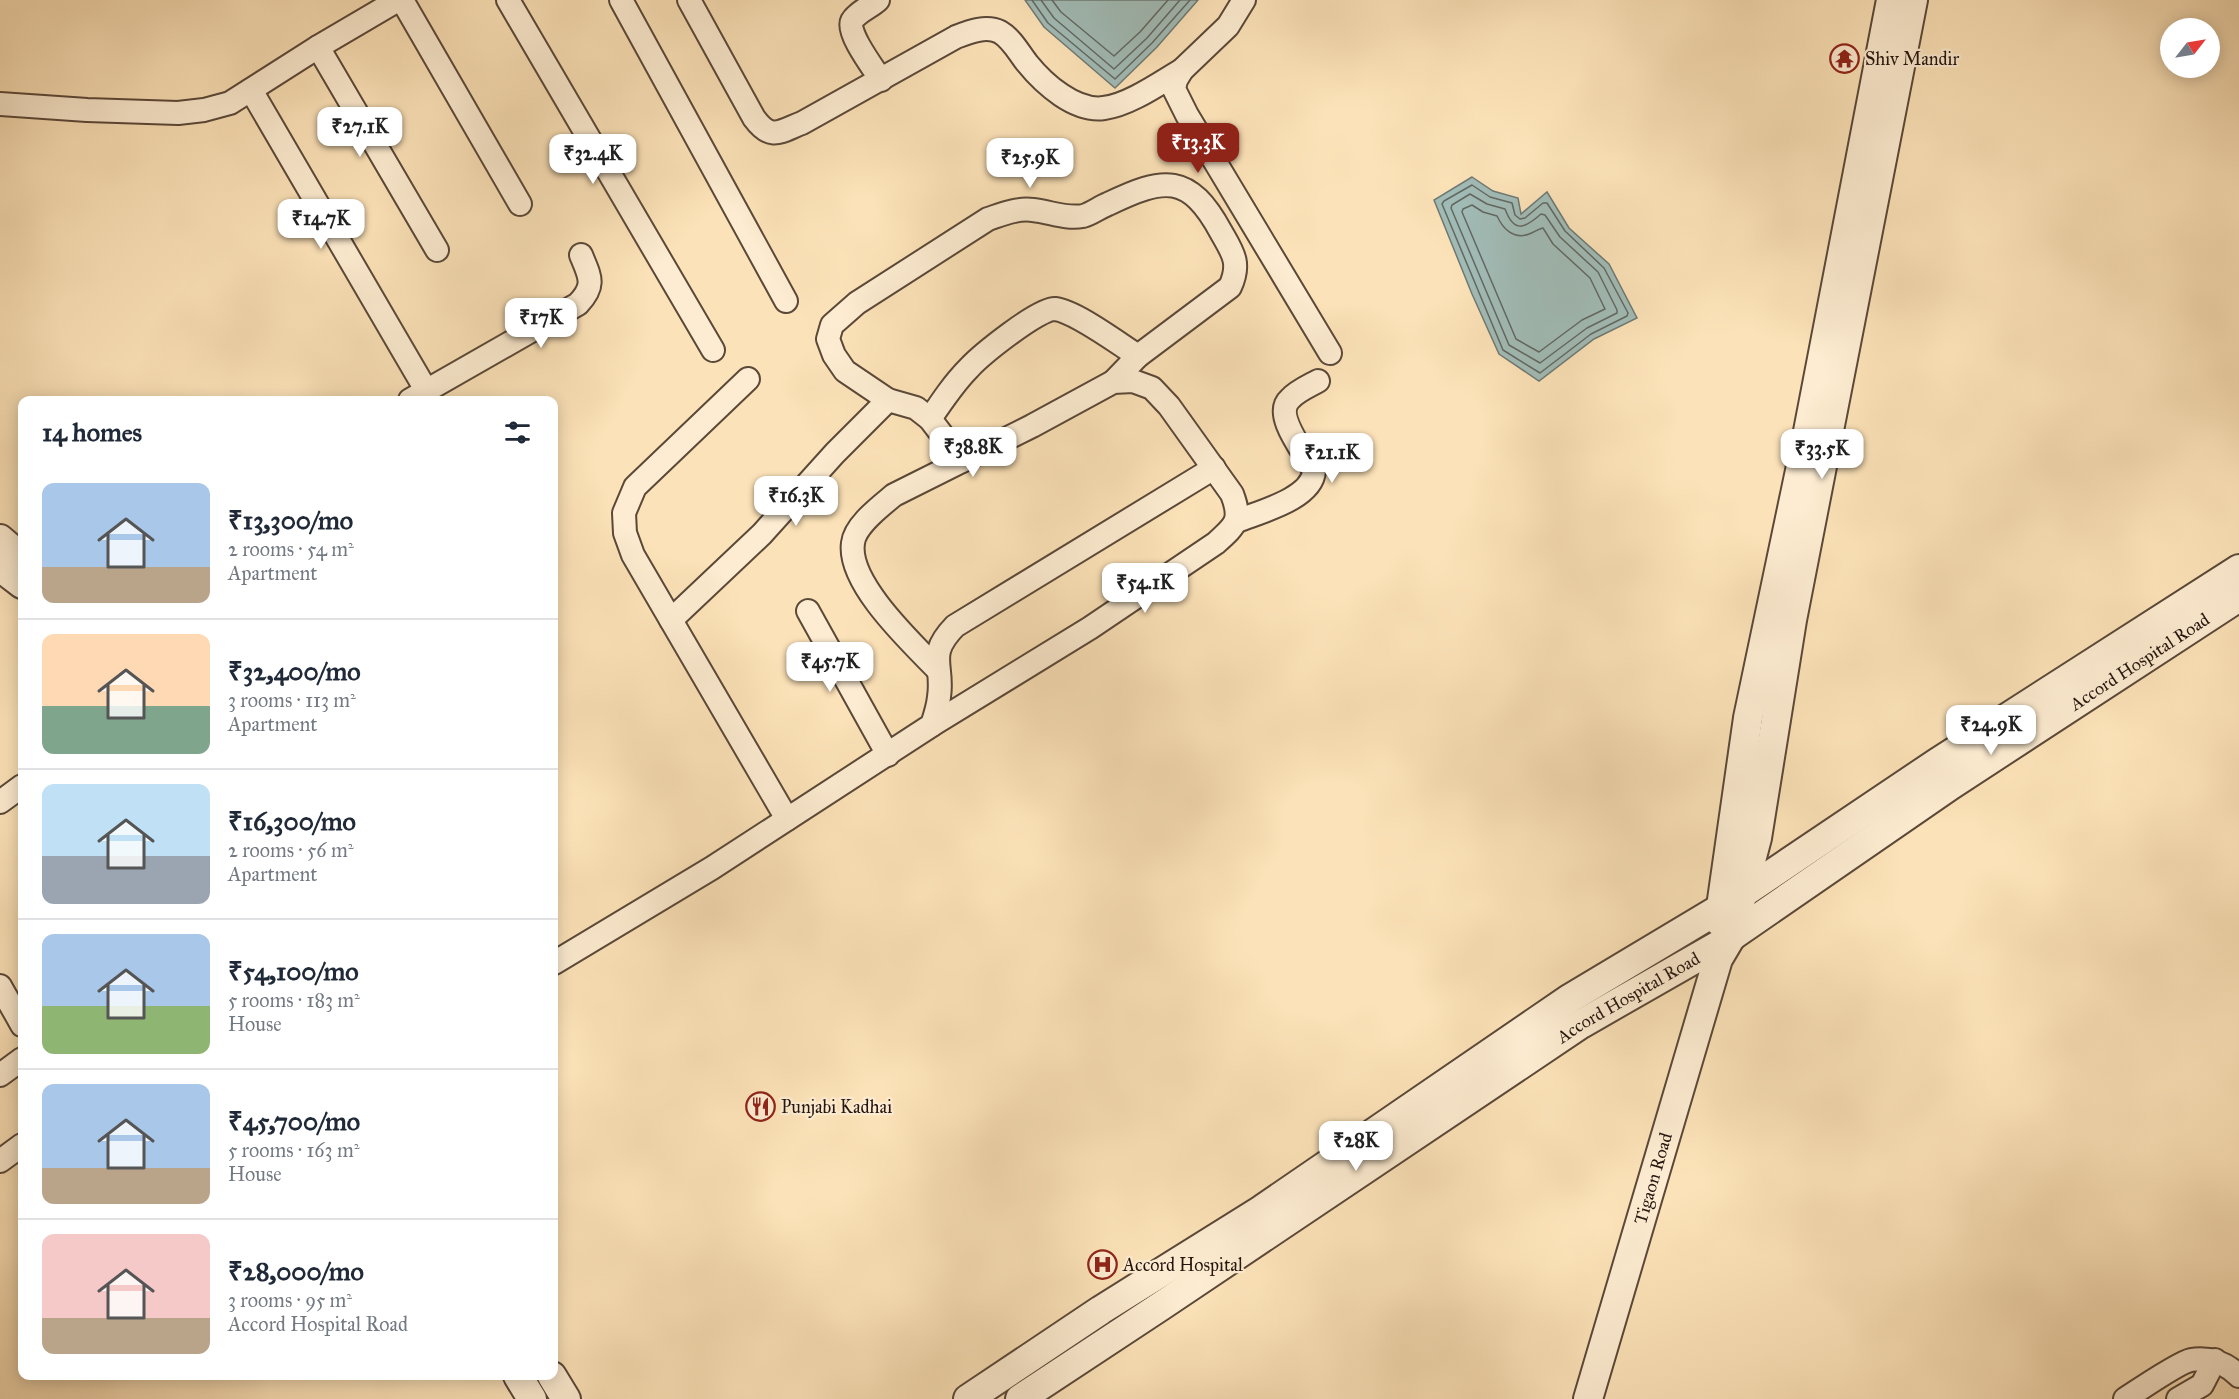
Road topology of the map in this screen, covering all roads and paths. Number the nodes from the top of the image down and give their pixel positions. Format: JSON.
{"nodes":[{"id":1,"x":400,"y":0,"type":"edge"},
{"id":2,"x":508,"y":0,"type":"edge"},
{"id":3,"x":621,"y":0,"type":"edge"},
{"id":4,"x":688,"y":0,"type":"edge"},
{"id":5,"x":878,"y":0,"type":"edge"},
{"id":6,"x":1244,"y":0,"type":"edge"},
{"id":7,"x":1891,"y":0,"type":"edge"},
{"id":8,"x":1913,"y":0,"type":"edge"},
{"id":9,"x":318,"y":47,"type":"junction"},
{"id":10,"x":1182,"y":70,"type":"junction"},
{"id":11,"x":881,"y":80,"type":"junction"},
{"id":12,"x":251,"y":90,"type":"junction"},
{"id":13,"x":0,"y":104,"type":"edge"},
{"id":14,"x":520,"y":204,"type":"dead end"},
{"id":15,"x":437,"y":250,"type":"dead end"},
{"id":16,"x":581,"y":255,"type":"dead end"},
{"id":17,"x":786,"y":301,"type":"dead end"},
{"id":18,"x":713,"y":350,"type":"dead end"},
{"id":19,"x":1330,"y":353,"type":"dead end"},
{"id":20,"x":1138,"y":356,"type":"junction"},
{"id":21,"x":748,"y":379,"type":"dead end"},
{"id":22,"x":1318,"y":381,"type":"dead end"},
{"id":23,"x":1113,"y":382,"type":"junction"},
{"id":24,"x":418,"y":395,"type":"edge"},
{"id":25,"x":888,"y":400,"type":"junction"},
{"id":26,"x":930,"y":419,"type":"junction"},
{"id":27,"x":962,"y":461,"type":"junction"},
{"id":28,"x":1214,"y":468,"type":"junction"},
{"id":29,"x":1237,"y":521,"type":"junction"},
{"id":30,"x":0,"y":539,"type":"edge"},
{"id":31,"x":18,"y":555,"type":"edge"},
{"id":32,"x":0,"y":567,"type":"edge"},
{"id":33,"x":2239,"y":569,"type":"edge"},
{"id":34,"x":18,"y":581,"type":"edge"},
{"id":35,"x":2239,"y":597,"type":"edge"},
{"id":36,"x":808,"y":611,"type":"dead end"},
{"id":37,"x":671,"y":620,"type":"junction"},
{"id":38,"x":938,"y":670,"type":"junction"},
{"id":39,"x":932,"y":725,"type":"junction"},
{"id":40,"x":888,"y":755,"type":"junction"},
{"id":41,"x":18,"y":789,"type":"edge"},
{"id":42,"x":0,"y":802,"type":"edge"},
{"id":43,"x":788,"y":819,"type":"junction"},
{"id":44,"x":1732,"y":901,"type":"junction"},
{"id":45,"x":1722,"y":948,"type":"junction"},
{"id":46,"x":558,"y":961,"type":"edge"},
{"id":47,"x":0,"y":986,"type":"edge"},
{"id":48,"x":18,"y":1018,"type":"edge"},
{"id":49,"x":18,"y":1062,"type":"edge"},
{"id":50,"x":0,"y":1075,"type":"edge"},
{"id":51,"x":18,"y":1148,"type":"edge"},
{"id":52,"x":0,"y":1161,"type":"edge"},
{"id":53,"x":2215,"y":1360,"type":"junction"},
{"id":54,"x":2239,"y":1376,"type":"edge"},
{"id":55,"x":520,"y":1380,"type":"edge"},
{"id":56,"x":554,"y":1380,"type":"edge"},
{"id":57,"x":1025,"y":1398,"type":"edge"},
{"id":58,"x":532,"y":1399,"type":"edge"},
{"id":59,"x":566,"y":1399,"type":"edge"},
{"id":60,"x":968,"y":1399,"type":"edge"},
{"id":61,"x":1588,"y":1399,"type":"edge"},
{"id":62,"x":2125,"y":1399,"type":"edge"},
{"id":63,"x":2178,"y":1399,"type":"edge"}],
"edges":[{"from":1,"to":9,"type":"street"},
{"from":1,"to":14,"type":"street"},
{"from":2,"to":18,"type":"street"},
{"from":3,"to":17,"type":"street"},
{"from":4,"to":11,"type":"street"},
{"from":5,"to":11,"type":"street"},
{"from":6,"to":10,"type":"street"},
{"from":7,"to":44,"type":"street"},
{"from":8,"to":44,"type":"street"},
{"from":9,"to":12,"type":"street"},
{"from":9,"to":15,"type":"street"},
{"from":10,"to":11,"type":"street"},
{"from":10,"to":19,"type":"street"},
{"from":12,"to":13,"type":"street"},
{"from":12,"to":24,"type":"street"},
{"from":16,"to":24,"type":"street"},
{"from":20,"to":23,"type":"street"},
{"from":20,"to":25,"type":"street"},
{"from":20,"to":26,"type":"street"},
{"from":21,"to":37,"type":"street"},
{"from":22,"to":29,"type":"street"},
{"from":23,"to":27,"type":"street"},
{"from":23,"to":28,"type":"street"},
{"from":25,"to":26,"type":"street"},
{"from":25,"to":37,"type":"street"},
{"from":26,"to":27,"type":"street"},
{"from":27,"to":38,"type":"street"},
{"from":28,"to":29,"type":"street"},
{"from":28,"to":38,"type":"street"},
{"from":29,"to":39,"type":"street"},
{"from":30,"to":31,"type":"street"},
{"from":32,"to":34,"type":"street"},
{"from":33,"to":44,"type":"street"},
{"from":35,"to":45,"type":"street","name":"Accord Hospital Road"},
{"from":36,"to":40,"type":"street"},
{"from":37,"to":43,"type":"street"},
{"from":38,"to":39,"type":"street"},
{"from":39,"to":40,"type":"street"},
{"from":40,"to":43,"type":"street"},
{"from":41,"to":42,"type":"street"},
{"from":43,"to":46,"type":"street"},
{"from":44,"to":45,"type":"street","name":"Tigaon Road"},
{"from":44,"to":60,"type":"street"},
{"from":45,"to":57,"type":"street","name":"Accord Hospital Road"},
{"from":45,"to":61,"type":"street","name":"Tigaon Road"},
{"from":47,"to":48,"type":"street"},
{"from":49,"to":50,"type":"street"},
{"from":51,"to":52,"type":"street"},
{"from":53,"to":54,"type":"street"},
{"from":53,"to":62,"type":"street"},
{"from":53,"to":63,"type":"street"},
{"from":55,"to":58,"type":"street"},
{"from":56,"to":59,"type":"street"}]}
